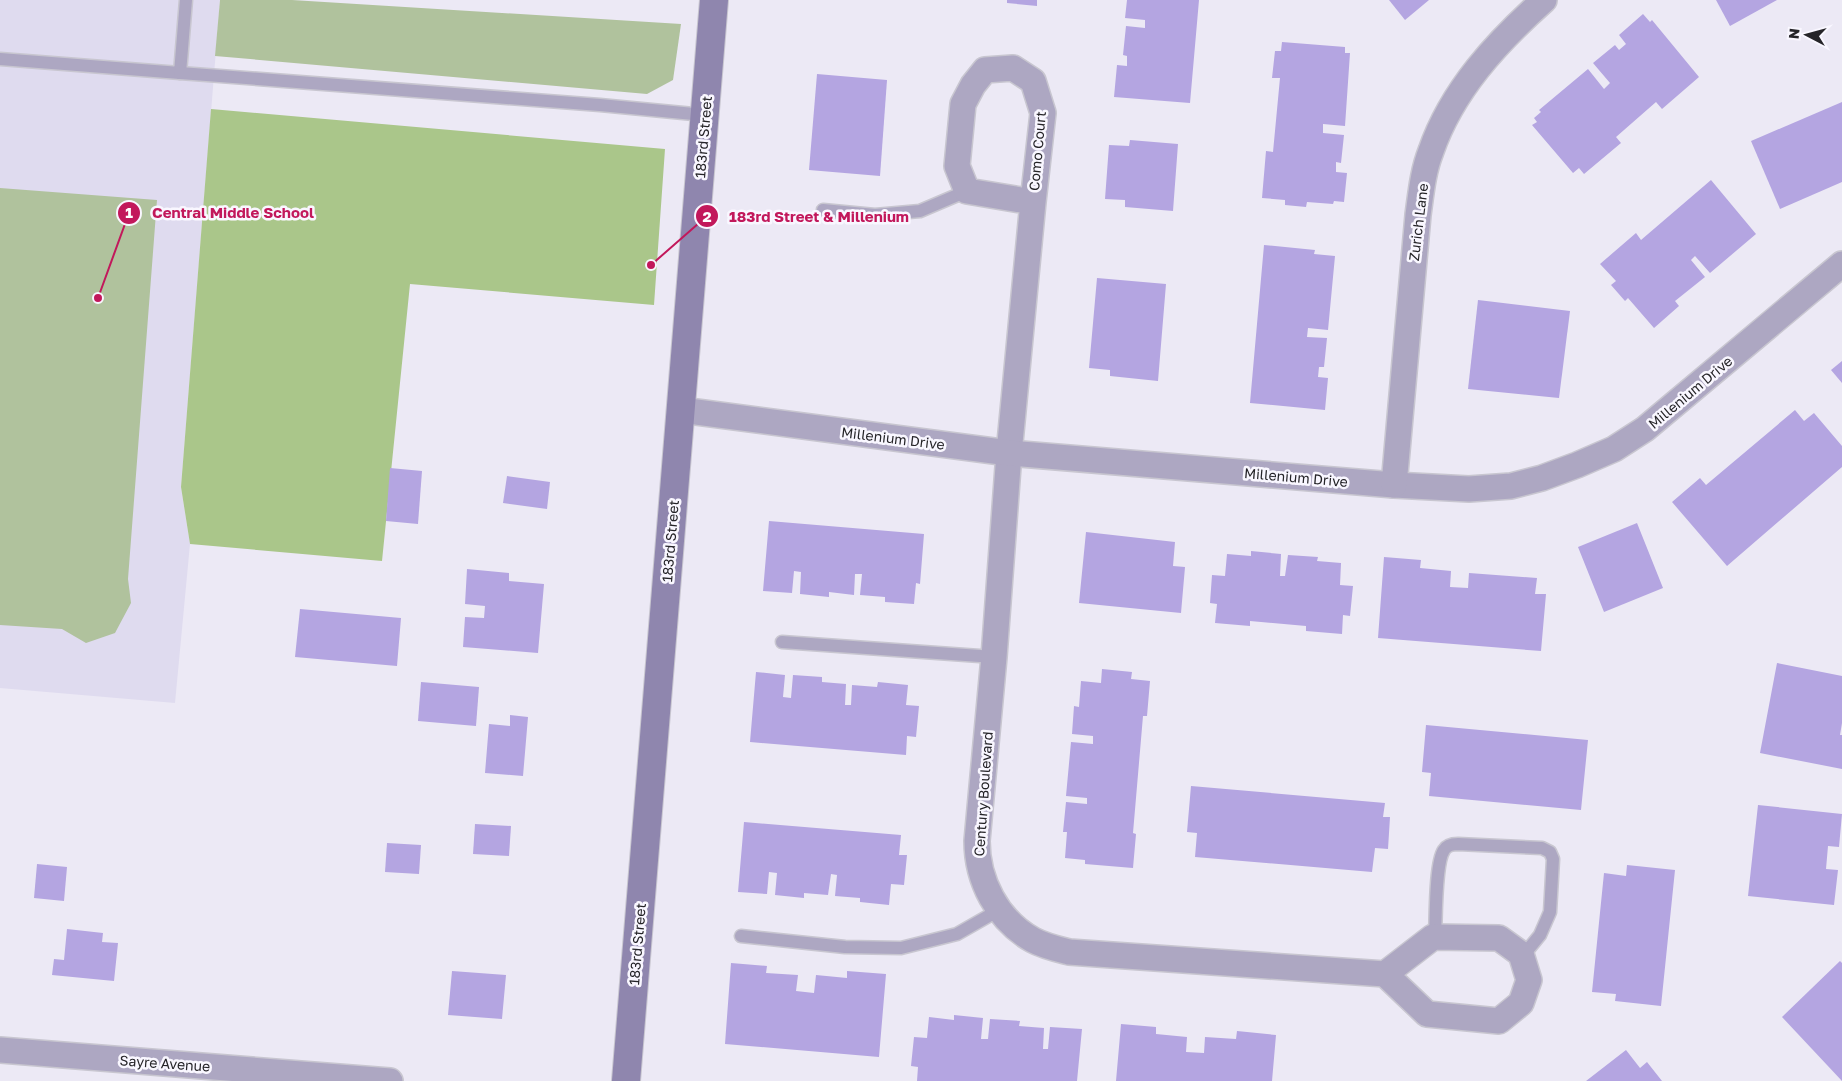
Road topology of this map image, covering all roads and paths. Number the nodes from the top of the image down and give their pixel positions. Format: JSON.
{"nodes":[{"id":1,"x":186,"y":0,"type":"edge"},
{"id":2,"x":714,"y":0,"type":"edge"},
{"id":3,"x":1544,"y":0,"type":"edge"},
{"id":4,"x":0,"y":59,"type":"edge"},
{"id":5,"x":180,"y":74,"type":"junction"},
{"id":6,"x":704,"y":115,"type":"junction"},
{"id":7,"x":967,"y":191,"type":"junction"},
{"id":8,"x":1033,"y":202,"type":"junction"},
{"id":9,"x":823,"y":210,"type":"dead end"},
{"id":10,"x":1842,"y":264,"type":"edge"},
{"id":11,"x":681,"y":410,"type":"junction"},
{"id":12,"x":1009,"y":453,"type":"junction"},
{"id":13,"x":1394,"y":485,"type":"junction"},
{"id":14,"x":782,"y":642,"type":"dead end"},
{"id":15,"x":994,"y":657,"type":"junction"},
{"id":16,"x":999,"y":910,"type":"junction"},
{"id":17,"x":741,"y":936,"type":"dead end"},
{"id":18,"x":1435,"y":937,"type":"junction"},
{"id":19,"x":1522,"y":957,"type":"junction"},
{"id":20,"x":1385,"y":974,"type":"junction"},
{"id":21,"x":0,"y":1050,"type":"edge"},
{"id":22,"x":212,"y":1074,"type":"edge"},
{"id":23,"x":631,"y":1075,"type":"edge"},
{"id":24,"x":390,"y":1081,"type":"edge"}],
"edges":[{"from":1,"to":5,"type":"lane"},
{"from":2,"to":6,"type":"street","name":"183rd Street"},
{"from":3,"to":13,"type":"street","name":"Zurich Lane"},
{"from":4,"to":5,"type":"lane"},
{"from":5,"to":6,"type":"lane"},
{"from":6,"to":11,"type":"street","name":"183rd Street"},
{"from":7,"to":8,"type":"street","name":"Como Court"},
{"from":7,"to":8,"type":"street","name":"Como Court"},
{"from":7,"to":9,"type":"lane"},
{"from":8,"to":12,"type":"street","name":"Como Court"},
{"from":10,"to":13,"type":"street","name":"Millenium Drive"},
{"from":11,"to":12,"type":"street","name":"Millenium Drive"},
{"from":11,"to":23,"type":"street","name":"183rd Street"},
{"from":12,"to":13,"type":"street","name":"Millenium Drive"},
{"from":12,"to":15,"type":"street","name":"Century Boulevard"},
{"from":14,"to":15,"type":"lane"},
{"from":15,"to":16,"type":"street","name":"Century Boulevard"},
{"from":16,"to":17,"type":"lane"},
{"from":16,"to":20,"type":"street","name":"Century Boulevard"},
{"from":18,"to":19,"type":"street"},
{"from":18,"to":19,"type":"lane"},
{"from":18,"to":20,"type":"street"},
{"from":19,"to":20,"type":"street"},
{"from":21,"to":22,"type":"street","name":"Sayre Avenue"},
{"from":22,"to":24,"type":"street","name":"Sayre Avenue"}]}
